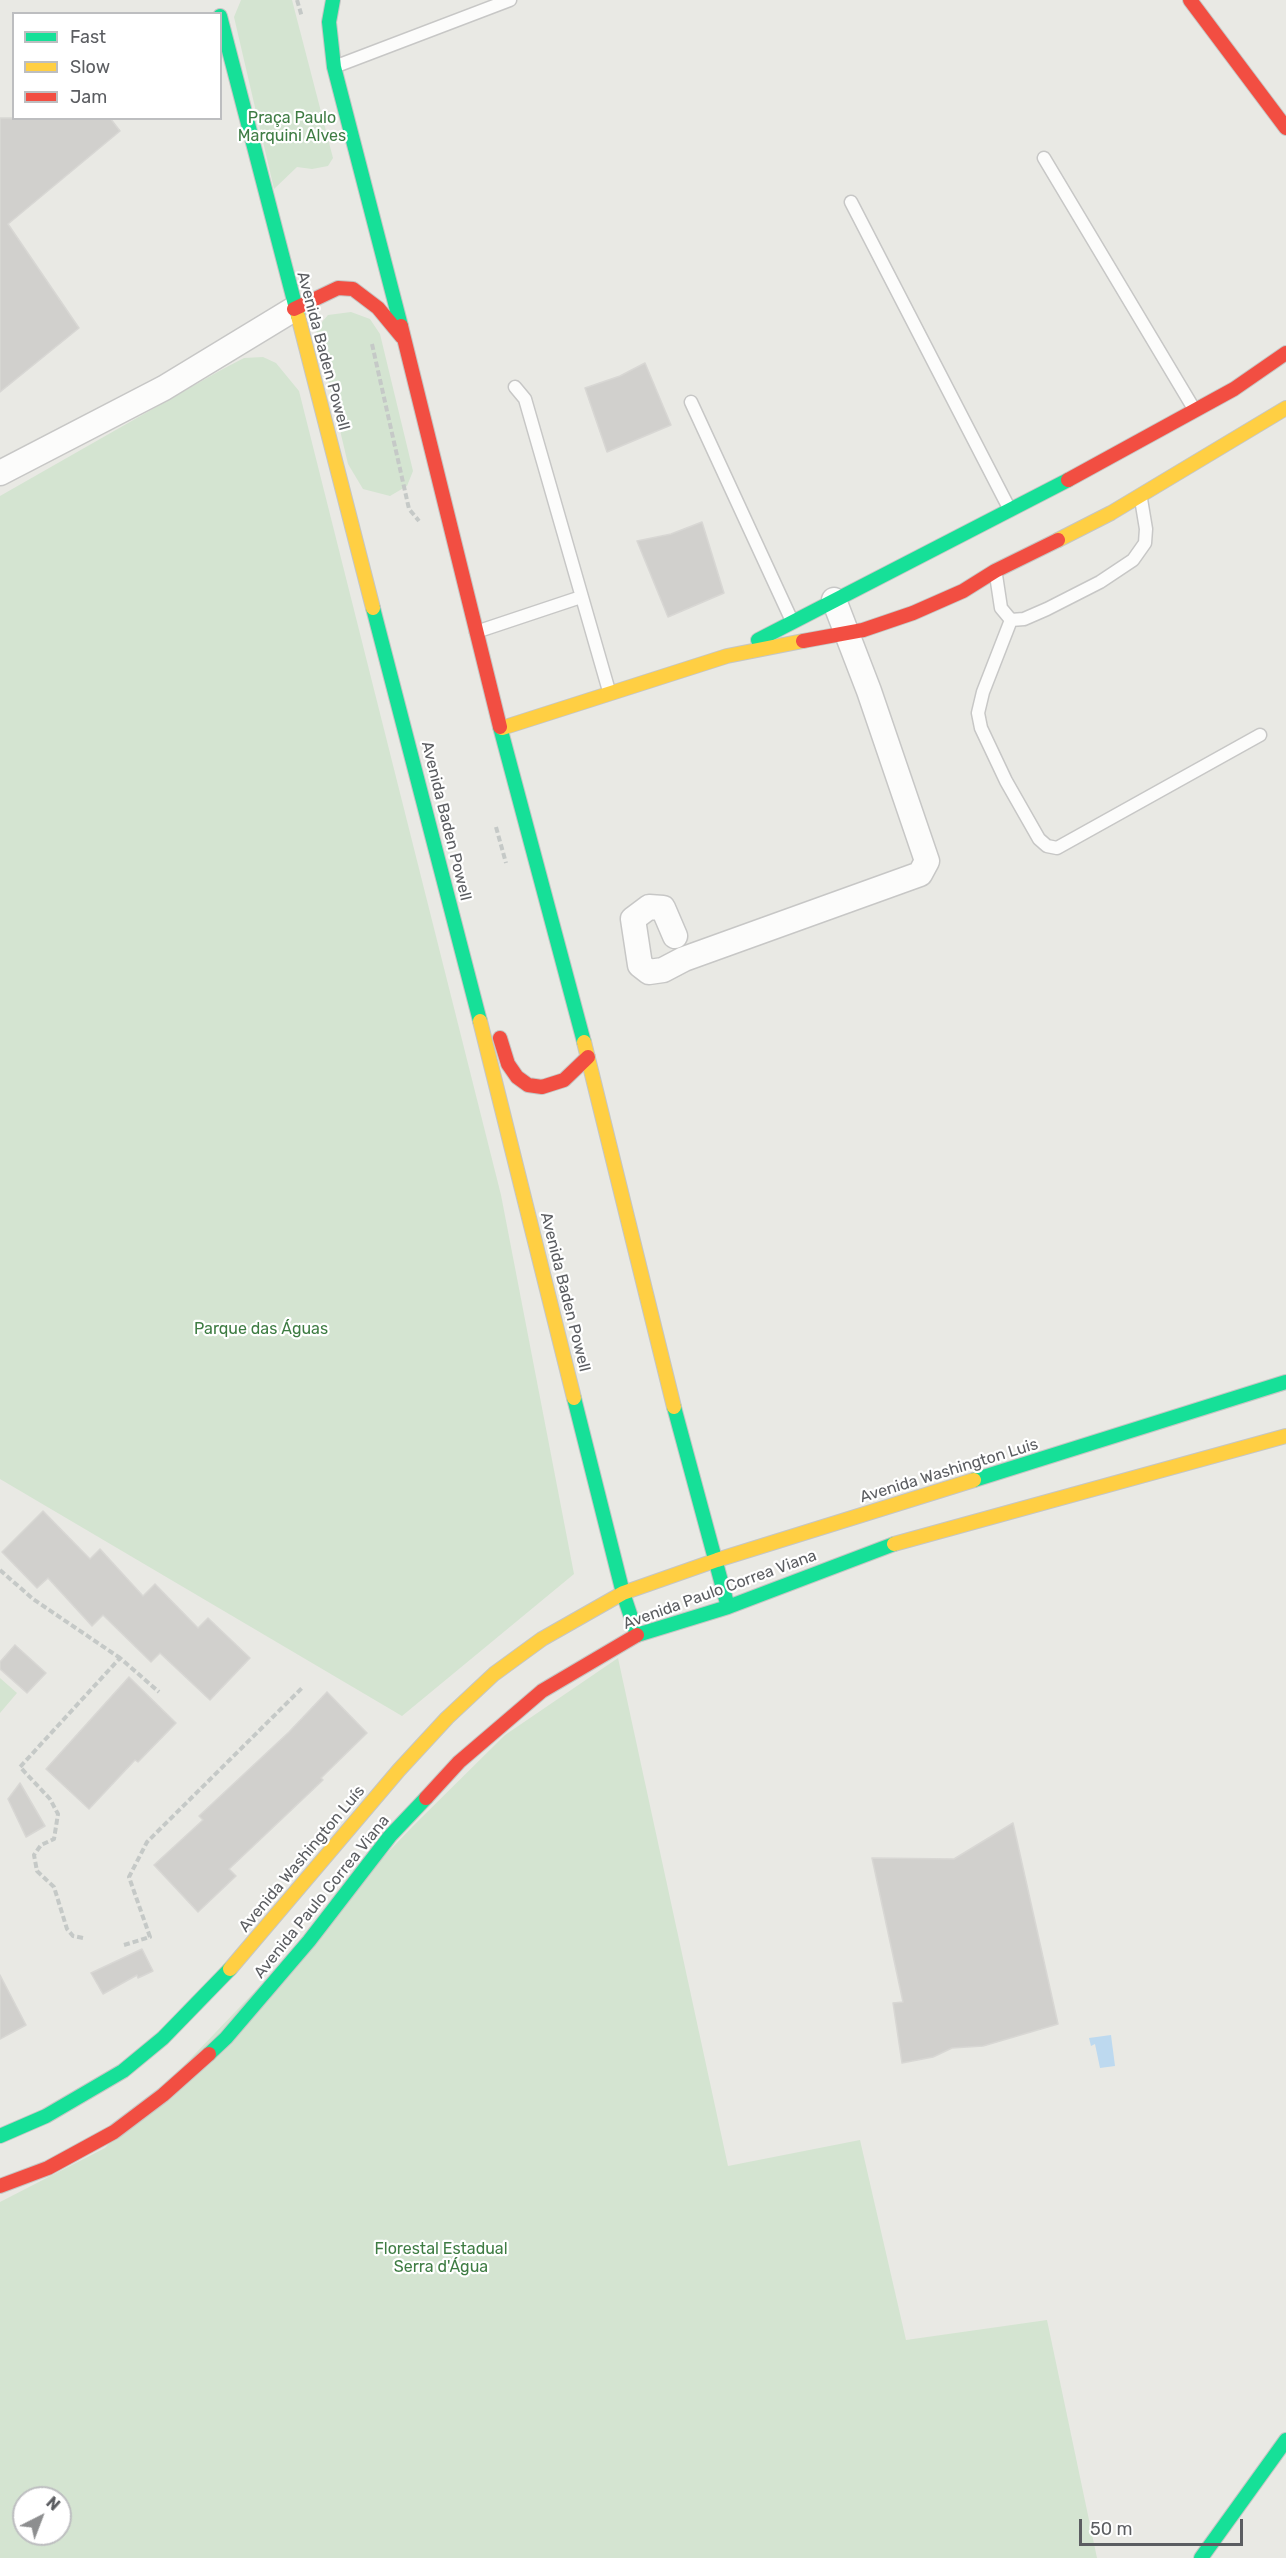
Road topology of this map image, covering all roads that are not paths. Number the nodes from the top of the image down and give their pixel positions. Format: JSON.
{"nodes":[{"id":1,"x":333,"y":0,"type":"edge"},
{"id":2,"x":510,"y":0,"type":"edge"},
{"id":3,"x":1190,"y":0,"type":"edge"},
{"id":4,"x":222,"y":23,"type":"edge"},
{"id":5,"x":334,"y":67,"type":"junction"},
{"id":6,"x":1286,"y":128,"type":"edge"},
{"id":7,"x":1044,"y":158,"type":"dead end"},
{"id":8,"x":851,"y":202,"type":"dead end"},
{"id":9,"x":294,"y":309,"type":"junction"},
{"id":10,"x":405,"y":340,"type":"junction"},
{"id":11,"x":1286,"y":353,"type":"edge"},
{"id":12,"x":515,"y":387,"type":"dead end"},
{"id":13,"x":691,"y":402,"type":"dead end"},
{"id":14,"x":1286,"y":408,"type":"edge"},
{"id":15,"x":1194,"y":409,"type":"junction"},
{"id":16,"x":0,"y":473,"type":"edge"},
{"id":17,"x":1141,"y":495,"type":"junction"},
{"id":18,"x":1010,"y":512,"type":"junction"},
{"id":19,"x":946,"y":541,"type":"junction"},
{"id":20,"x":995,"y":571,"type":"junction"},
{"id":21,"x":903,"y":583,"type":"dead end"},
{"id":22,"x":581,"y":597,"type":"junction"},
{"id":23,"x":912,"y":599,"type":"dead end"},
{"id":24,"x":834,"y":600,"type":"junction"},
{"id":25,"x":1011,"y":620,"type":"junction"},
{"id":26,"x":792,"y":622,"type":"junction"},
{"id":27,"x":475,"y":632,"type":"junction"},
{"id":28,"x":846,"y":633,"type":"junction"},
{"id":29,"x":801,"y":642,"type":"junction"},
{"id":30,"x":727,"y":656,"type":"junction"},
{"id":31,"x":610,"y":694,"type":"junction"},
{"id":32,"x":502,"y":728,"type":"junction"},
{"id":33,"x":1260,"y":735,"type":"dead end"},
{"id":34,"x":449,"y":899,"type":"junction"},
{"id":35,"x":675,"y":936,"type":"dead end"},
{"id":36,"x":588,"y":1057,"type":"junction"},
{"id":37,"x":1286,"y":1382,"type":"edge"},
{"id":38,"x":1286,"y":1436,"type":"edge"},
{"id":39,"x":717,"y":1560,"type":"junction"},
{"id":40,"x":623,"y":1593,"type":"junction"},
{"id":41,"x":728,"y":1607,"type":"junction"},
{"id":42,"x":637,"y":1635,"type":"junction"},
{"id":43,"x":0,"y":2136,"type":"edge"},
{"id":44,"x":0,"y":2186,"type":"edge"},
{"id":45,"x":1286,"y":2440,"type":"edge"},
{"id":46,"x":1201,"y":2558,"type":"edge"}],
"edges":[{"from":1,"to":5,"type":"main road"},
{"from":2,"to":5,"type":"lane"},
{"from":3,"to":6,"type":"main road"},
{"from":4,"to":9,"type":"main road","name":"Avenida Baden Powell"},
{"from":5,"to":10,"type":"main road"},
{"from":7,"to":15,"type":"lane"},
{"from":8,"to":18,"type":"lane"},
{"from":9,"to":10,"type":"main road"},
{"from":9,"to":16,"type":"street"},
{"from":9,"to":34,"type":"main road","name":"Avenida Baden Powell"},
{"from":10,"to":27,"type":"main road"},
{"from":11,"to":15,"type":"main road"},
{"from":12,"to":22,"type":"lane"},
{"from":13,"to":26,"type":"lane"},
{"from":14,"to":17,"type":"main road"},
{"from":15,"to":18,"type":"main road"},
{"from":17,"to":20,"type":"main road"},
{"from":17,"to":25,"type":"lane"},
{"from":18,"to":19,"type":"main road"},
{"from":19,"to":21,"type":"main road"},
{"from":19,"to":24,"type":"main road"},
{"from":20,"to":23,"type":"main road"},
{"from":20,"to":25,"type":"lane"},
{"from":20,"to":28,"type":"main road"},
{"from":22,"to":27,"type":"lane"},
{"from":22,"to":31,"type":"lane"},
{"from":24,"to":26,"type":"main road"},
{"from":24,"to":28,"type":"street"},
{"from":25,"to":33,"type":"lane"},
{"from":26,"to":29,"type":"lane"},
{"from":26,"to":30,"type":"main road"},
{"from":27,"to":32,"type":"main road"},
{"from":28,"to":29,"type":"main road"},
{"from":28,"to":35,"type":"street"},
{"from":29,"to":30,"type":"main road"},
{"from":30,"to":31,"type":"main road"},
{"from":31,"to":32,"type":"main road"},
{"from":32,"to":36,"type":"main road"},
{"from":34,"to":36,"type":"main road"},
{"from":34,"to":40,"type":"main road","name":"Avenida Baden Powell"},
{"from":36,"to":39,"type":"main road"},
{"from":37,"to":39,"type":"main road","name":"Avenida Washington Luis"},
{"from":38,"to":41,"type":"main road","name":"Avenida Paulo Correa Viana"},
{"from":39,"to":40,"type":"main road","name":"Avenida Washington Luis"},
{"from":39,"to":41,"type":"main road"},
{"from":40,"to":42,"type":"main road","name":"Avenida Baden Powell"},
{"from":40,"to":43,"type":"main road","name":"Avenida Washington Luís"},
{"from":41,"to":42,"type":"main road","name":"Avenida Paulo Correa Viana"},
{"from":42,"to":44,"type":"main road","name":"Avenida Paulo Correa Viana"},
{"from":45,"to":46,"type":"main road"}]}
